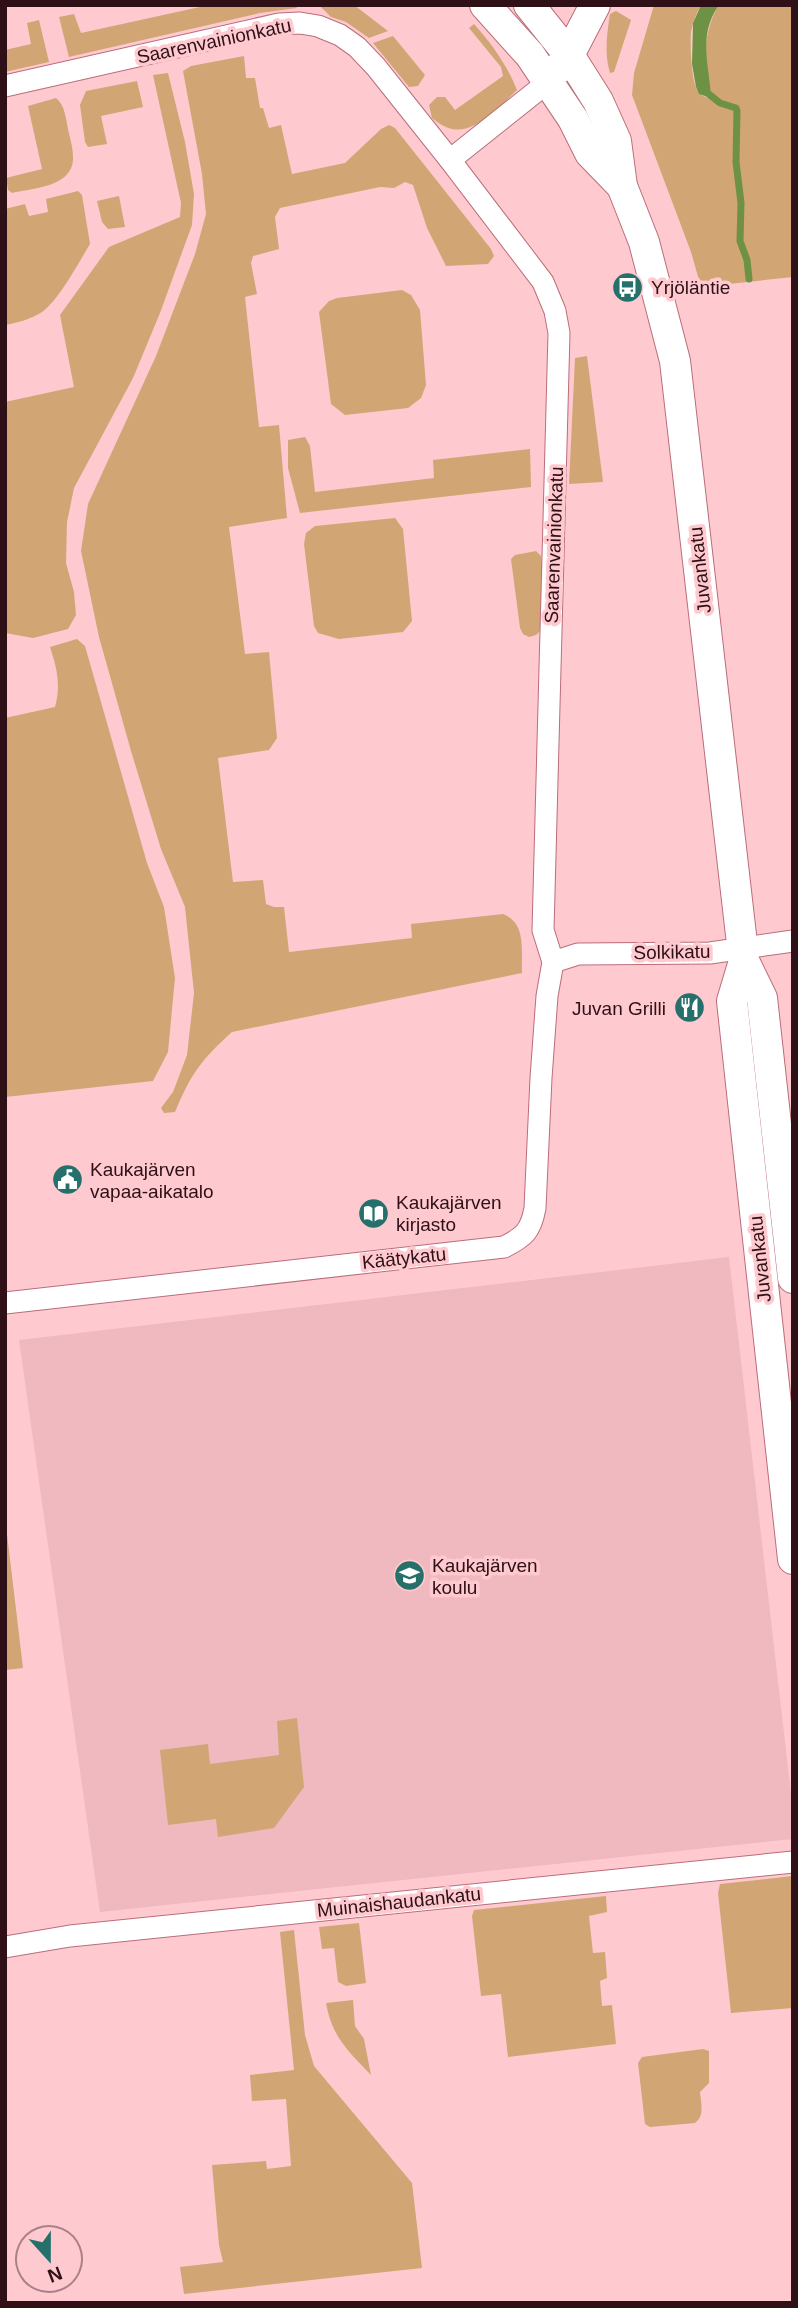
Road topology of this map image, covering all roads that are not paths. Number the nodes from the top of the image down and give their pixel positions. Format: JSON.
{"nodes":[{"id":1,"x":485,"y":5,"type":"edge"},
{"id":2,"x":530,"y":5,"type":"edge"},
{"id":3,"x":573,"y":5,"type":"edge"},
{"id":4,"x":596,"y":5,"type":"edge"},
{"id":5,"x":563,"y":47,"type":"junction"},
{"id":6,"x":548,"y":82,"type":"junction"},
{"id":7,"x":5,"y":86,"type":"edge"},
{"id":8,"x":450,"y":160,"type":"junction"},
{"id":9,"x":622,"y":186,"type":"junction"},
{"id":10,"x":793,"y":941,"type":"edge"},
{"id":11,"x":743,"y":954,"type":"junction"},
{"id":12,"x":553,"y":962,"type":"junction"},
{"id":13,"x":793,"y":1278,"type":"edge"},
{"id":14,"x":5,"y":1303,"type":"edge"},
{"id":15,"x":793,"y":1559,"type":"edge"},
{"id":16,"x":793,"y":1862,"type":"edge"},
{"id":17,"x":5,"y":1947,"type":"edge"}],
"edges":[{"from":1,"to":6,"type":"main road","name":"Juvankatu"},
{"from":2,"to":5,"type":"main road","name":"Juvankatu"},
{"from":3,"to":5,"type":"main road"},
{"from":4,"to":5,"type":"main road"},
{"from":5,"to":6,"type":"main road"},
{"from":5,"to":9,"type":"main road","name":"Juvankatu"},
{"from":6,"to":8,"type":"street"},
{"from":6,"to":9,"type":"main road","name":"Juvankatu"},
{"from":7,"to":8,"type":"street","name":"Saarenvainionkatu"},
{"from":8,"to":12,"type":"street","name":"Saarenvainionkatu"},
{"from":9,"to":11,"type":"main road","name":"Juvankatu"},
{"from":10,"to":11,"type":"street","name":"Solkikatu"},
{"from":11,"to":12,"type":"street","name":"Solkikatu"},
{"from":11,"to":13,"type":"main road","name":"Juvankatu"},
{"from":11,"to":15,"type":"main road","name":"Juvankatu"},
{"from":12,"to":14,"type":"street","name":"Käätykatu"},
{"from":16,"to":17,"type":"street","name":"Muinaishaudankatu"}]}
